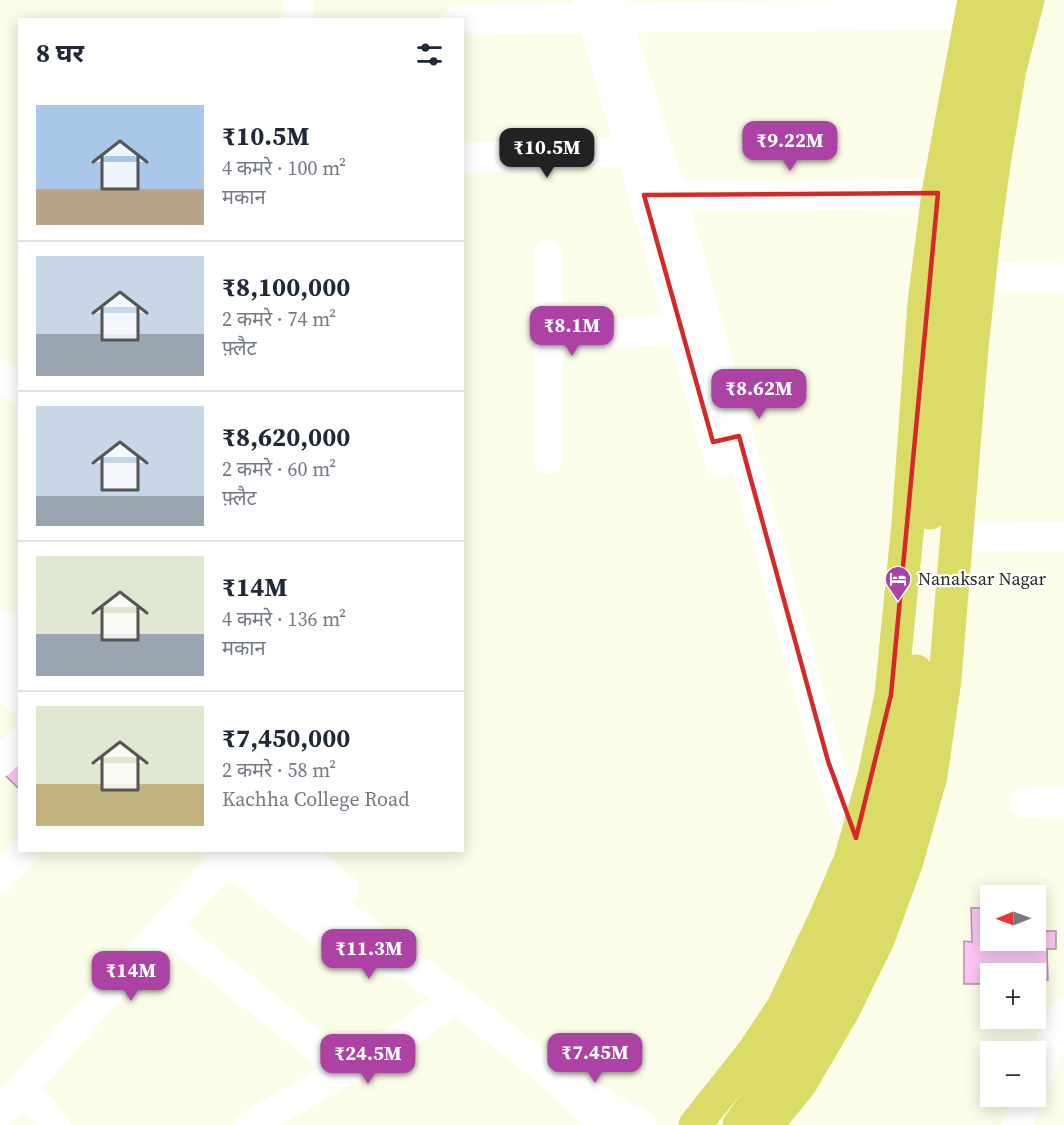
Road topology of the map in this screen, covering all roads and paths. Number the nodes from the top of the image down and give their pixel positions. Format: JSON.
{"nodes":[{"id":1,"x":298,"y":0,"type":"edge"},
{"id":2,"x":1003,"y":0,"type":"edge"},
{"id":3,"x":1028,"y":0,"type":"edge"},
{"id":4,"x":972,"y":8,"type":"edge"},
{"id":5,"x":603,"y":9,"type":"edge"},
{"id":6,"x":299,"y":18,"type":"edge"},
{"id":7,"x":464,"y":20,"type":"edge"},
{"id":8,"x":631,"y":152,"type":"junction"},
{"id":9,"x":464,"y":158,"type":"edge"},
{"id":10,"x":938,"y":193,"type":"junction"},
{"id":11,"x":658,"y":195,"type":"junction"},
{"id":12,"x":548,"y":255,"type":"dead end"},
{"id":13,"x":980,"y":277,"type":"junction"},
{"id":14,"x":1064,"y":278,"type":"edge"},
{"id":15,"x":682,"y":329,"type":"junction"},
{"id":16,"x":548,"y":337,"type":"junction"},
{"id":17,"x":0,"y":375,"type":"edge"},
{"id":18,"x":18,"y":388,"type":"edge"},
{"id":19,"x":724,"y":447,"type":"junction"},
{"id":20,"x":548,"y":459,"type":"dead end"},
{"id":21,"x":956,"y":536,"type":"junction"},
{"id":22,"x":1064,"y":537,"type":"edge"},
{"id":23,"x":0,"y":625,"type":"edge"},
{"id":24,"x":18,"y":638,"type":"edge"},
{"id":25,"x":0,"y":655,"type":"edge"},
{"id":26,"x":18,"y":668,"type":"edge"},
{"id":27,"x":0,"y":684,"type":"edge"},
{"id":28,"x":18,"y":698,"type":"edge"},
{"id":29,"x":18,"y":745,"type":"edge"},
{"id":30,"x":0,"y":762,"type":"edge"},
{"id":31,"x":1064,"y":802,"type":"edge"},
{"id":32,"x":1024,"y":803,"type":"dead end"},
{"id":33,"x":856,"y":838,"type":"junction"},
{"id":34,"x":23,"y":852,"type":"edge"},
{"id":35,"x":263,"y":852,"type":"edge"},
{"id":36,"x":298,"y":852,"type":"edge"},
{"id":37,"x":220,"y":855,"type":"edge"},
{"id":38,"x":0,"y":879,"type":"edge"},
{"id":39,"x":166,"y":927,"type":"junction"},
{"id":40,"x":415,"y":970,"type":"junction"},
{"id":41,"x":455,"y":998,"type":"junction"},
{"id":42,"x":1064,"y":1013,"type":"edge"},
{"id":43,"x":1046,"y":1055,"type":"edge"},
{"id":44,"x":346,"y":1070,"type":"junction"},
{"id":45,"x":555,"y":1077,"type":"junction"},
{"id":46,"x":22,"y":1089,"type":"junction"},
{"id":47,"x":1024,"y":1107,"type":"edge"},
{"id":48,"x":0,"y":1113,"type":"edge"},
{"id":49,"x":55,"y":1125,"type":"edge"},
{"id":50,"x":250,"y":1125,"type":"edge"},
{"id":51,"x":602,"y":1125,"type":"edge"},
{"id":52,"x":641,"y":1125,"type":"edge"},
{"id":53,"x":695,"y":1125,"type":"edge"},
{"id":54,"x":739,"y":1125,"type":"edge"},
{"id":55,"x":767,"y":1125,"type":"edge"},
{"id":56,"x":1017,"y":1125,"type":"edge"}],
"edges":[{"from":1,"to":6,"type":"street"},
{"from":2,"to":54,"type":"main road"},
{"from":3,"to":13,"type":"main road"},
{"from":4,"to":5,"type":"street"},
{"from":4,"to":10,"type":"main road"},
{"from":5,"to":7,"type":"street"},
{"from":5,"to":8,"type":"street"},
{"from":5,"to":11,"type":"street"},
{"from":8,"to":9,"type":"street"},
{"from":8,"to":11,"type":"street"},
{"from":10,"to":11,"type":"street"},
{"from":10,"to":33,"type":"main road"},
{"from":11,"to":15,"type":"street"},
{"from":11,"to":19,"type":"street"},
{"from":12,"to":16,"type":"street"},
{"from":13,"to":14,"type":"street"},
{"from":13,"to":21,"type":"main road"},
{"from":15,"to":16,"type":"street"},
{"from":15,"to":19,"type":"street"},
{"from":16,"to":20,"type":"street"},
{"from":17,"to":18,"type":"street"},
{"from":19,"to":33,"type":"street"},
{"from":21,"to":22,"type":"street"},
{"from":21,"to":55,"type":"main road"},
{"from":23,"to":24,"type":"street"},
{"from":25,"to":26,"type":"street"},
{"from":27,"to":28,"type":"street"},
{"from":29,"to":30,"type":"street"},
{"from":31,"to":32,"type":"street"},
{"from":33,"to":53,"type":"main road"},
{"from":34,"to":38,"type":"street"},
{"from":35,"to":40,"type":"street"},
{"from":36,"to":40,"type":"street"},
{"from":37,"to":39,"type":"street"},
{"from":37,"to":40,"type":"street"},
{"from":39,"to":44,"type":"street"},
{"from":39,"to":46,"type":"street"},
{"from":40,"to":41,"type":"street"},
{"from":41,"to":44,"type":"street"},
{"from":41,"to":45,"type":"street"},
{"from":42,"to":43,"type":"street"},
{"from":44,"to":50,"type":"street"},
{"from":45,"to":51,"type":"street"},
{"from":45,"to":52,"type":"street"},
{"from":46,"to":48,"type":"street"},
{"from":46,"to":49,"type":"street"},
{"from":47,"to":56,"type":"street"}]}
